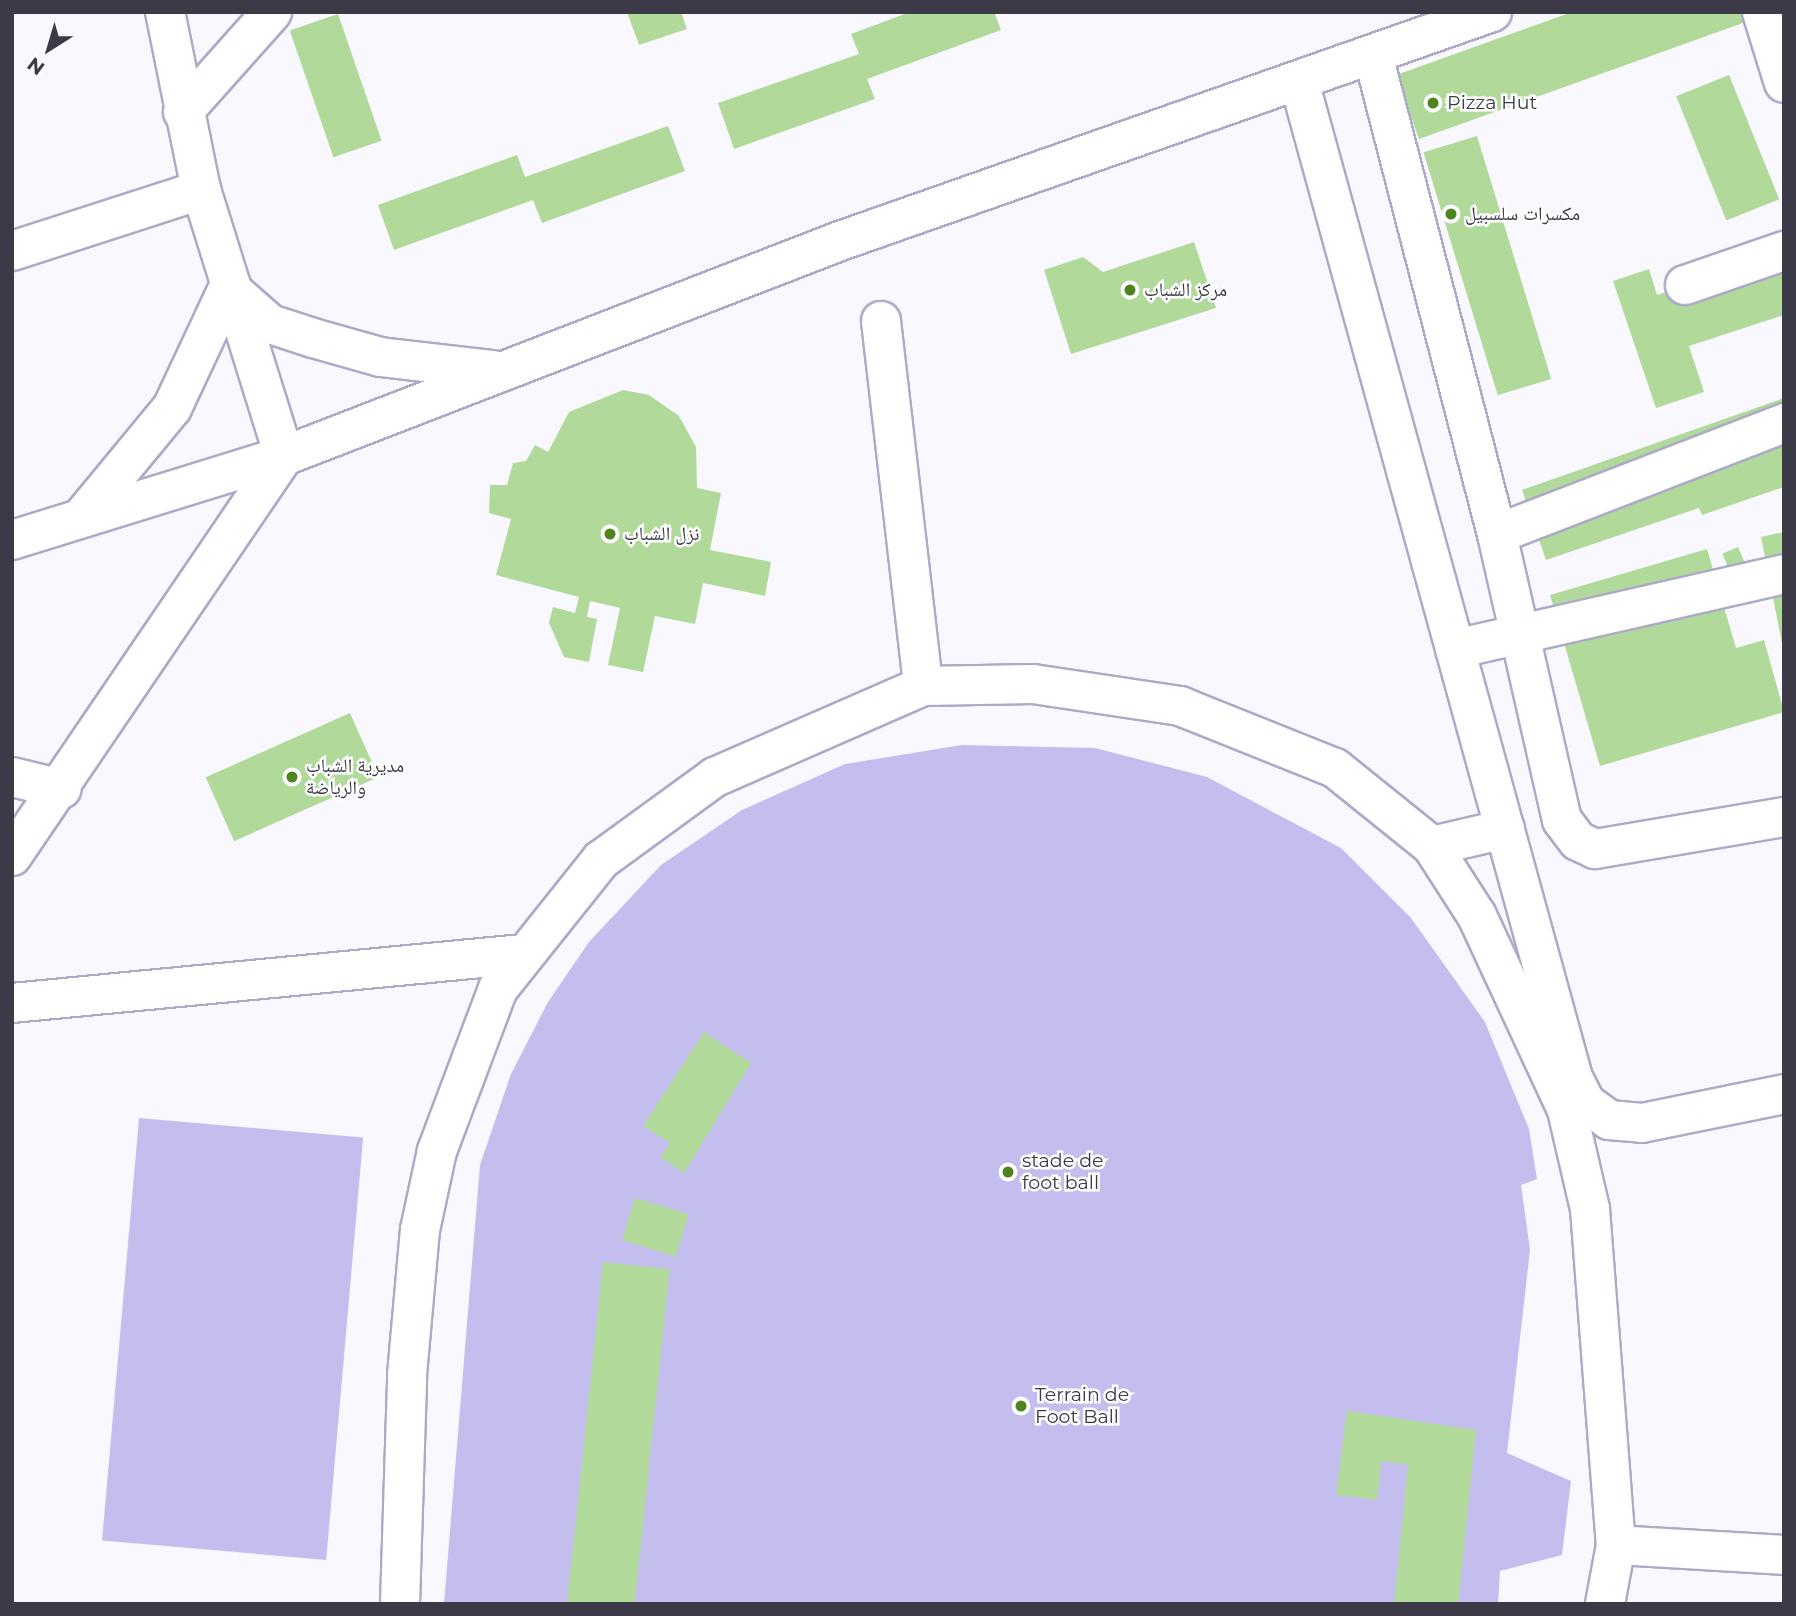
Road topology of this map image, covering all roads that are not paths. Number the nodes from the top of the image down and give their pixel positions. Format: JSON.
{"nodes":[{"id":1,"x":164,"y":12,"type":"edge"},
{"id":2,"x":272,"y":12,"type":"edge"},
{"id":3,"x":1492,"y":12,"type":"edge"},
{"id":4,"x":1762,"y":12,"type":"edge"},
{"id":5,"x":1373,"y":55,"type":"junction"},
{"id":6,"x":1299,"y":81,"type":"junction"},
{"id":7,"x":1784,"y":83,"type":"edge"},
{"id":8,"x":183,"y":112,"type":"junction"},
{"id":9,"x":201,"y":190,"type":"junction"},
{"id":10,"x":12,"y":251,"type":"edge"},
{"id":11,"x":1784,"y":251,"type":"edge"},
{"id":12,"x":1685,"y":285,"type":"dead end"},
{"id":13,"x":233,"y":289,"type":"junction"},
{"id":14,"x":881,"y":321,"type":"dead end"},
{"id":15,"x":495,"y":370,"type":"junction"},
{"id":16,"x":1784,"y":423,"type":"edge"},
{"id":17,"x":284,"y":456,"type":"junction"},
{"id":18,"x":82,"y":517,"type":"junction"},
{"id":19,"x":1497,"y":534,"type":"junction"},
{"id":20,"x":12,"y":540,"type":"edge"},
{"id":21,"x":1784,"y":573,"type":"edge"},
{"id":22,"x":1519,"y":638,"type":"junction"},
{"id":23,"x":1455,"y":649,"type":"junction"},
{"id":24,"x":923,"y":686,"type":"junction"},
{"id":25,"x":12,"y":777,"type":"edge"},
{"id":26,"x":62,"y":789,"type":"junction"},
{"id":27,"x":1784,"y":817,"type":"edge"},
{"id":28,"x":1504,"y":829,"type":"junction"},
{"id":29,"x":1432,"y":846,"type":"junction"},
{"id":30,"x":12,"y":856,"type":"edge"},
{"id":31,"x":523,"y":954,"type":"junction"},
{"id":32,"x":12,"y":1003,"type":"edge"},
{"id":33,"x":1784,"y":1094,"type":"edge"},
{"id":34,"x":1576,"y":1106,"type":"junction"},
{"id":35,"x":1616,"y":1545,"type":"junction"},
{"id":36,"x":1784,"y":1555,"type":"edge"},
{"id":37,"x":400,"y":1604,"type":"edge"},
{"id":38,"x":1605,"y":1604,"type":"edge"}],
"edges":[{"from":1,"to":8,"type":"street"},
{"from":2,"to":8,"type":"street"},
{"from":3,"to":5,"type":"street"},
{"from":4,"to":7,"type":"street"},
{"from":5,"to":6,"type":"street"},
{"from":5,"to":19,"type":"street"},
{"from":6,"to":15,"type":"street"},
{"from":6,"to":23,"type":"street"},
{"from":8,"to":9,"type":"street"},
{"from":9,"to":10,"type":"street"},
{"from":9,"to":13,"type":"street"},
{"from":11,"to":12,"type":"street"},
{"from":13,"to":15,"type":"street"},
{"from":13,"to":17,"type":"street"},
{"from":13,"to":18,"type":"street"},
{"from":14,"to":24,"type":"street"},
{"from":15,"to":17,"type":"street"},
{"from":16,"to":19,"type":"street"},
{"from":17,"to":18,"type":"street"},
{"from":17,"to":26,"type":"street"},
{"from":18,"to":20,"type":"street"},
{"from":19,"to":22,"type":"street"},
{"from":21,"to":22,"type":"street"},
{"from":22,"to":23,"type":"street"},
{"from":22,"to":27,"type":"street"},
{"from":23,"to":28,"type":"street"},
{"from":24,"to":29,"type":"street"},
{"from":24,"to":31,"type":"street"},
{"from":25,"to":26,"type":"street"},
{"from":26,"to":30,"type":"street"},
{"from":28,"to":29,"type":"street"},
{"from":28,"to":34,"type":"street"},
{"from":29,"to":34,"type":"street"},
{"from":31,"to":32,"type":"street"},
{"from":31,"to":37,"type":"street"},
{"from":33,"to":34,"type":"street"},
{"from":34,"to":35,"type":"street"},
{"from":35,"to":36,"type":"street"},
{"from":35,"to":38,"type":"street"}]}
